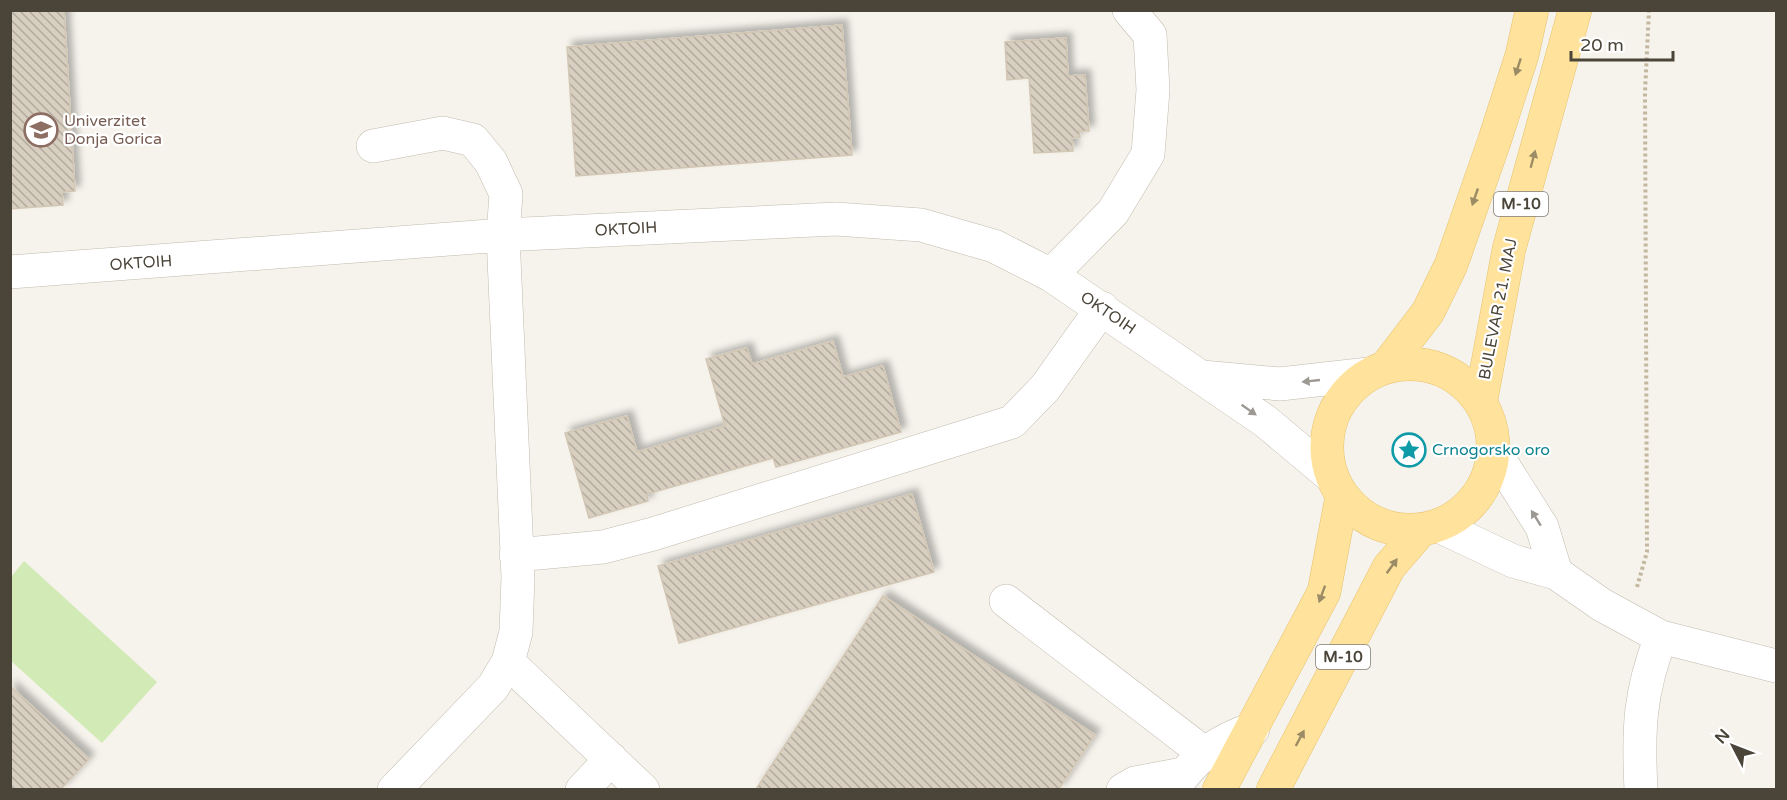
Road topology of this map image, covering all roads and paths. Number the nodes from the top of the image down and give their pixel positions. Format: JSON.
{"nodes":[{"id":1,"x":1129,"y":10,"type":"edge"},
{"id":2,"x":1532,"y":10,"type":"edge"},
{"id":3,"x":1575,"y":10,"type":"edge"},
{"id":4,"x":1649,"y":10,"type":"edge"},
{"id":5,"x":373,"y":146,"type":"dead end"},
{"id":6,"x":503,"y":235,"type":"junction"},
{"id":7,"x":10,"y":272,"type":"edge"},
{"id":8,"x":1051,"y":275,"type":"junction"},
{"id":9,"x":1102,"y":308,"type":"junction"},
{"id":10,"x":1378,"y":371,"type":"junction"},
{"id":11,"x":1200,"y":377,"type":"junction"},
{"id":12,"x":1480,"y":400,"type":"junction"},
{"id":13,"x":1494,"y":451,"type":"junction"},
{"id":14,"x":1337,"y":486,"type":"junction"},
{"id":15,"x":1430,"y":528,"type":"junction"},
{"id":16,"x":516,"y":555,"type":"junction"},
{"id":17,"x":1556,"y":573,"type":"junction"},
{"id":18,"x":1006,"y":601,"type":"dead end"},
{"id":19,"x":1628,"y":619,"type":"junction"},
{"id":20,"x":1661,"y":637,"type":"junction"},
{"id":21,"x":508,"y":662,"type":"junction"},
{"id":22,"x":1776,"y":666,"type":"edge"},
{"id":23,"x":1253,"y":729,"type":"junction"},
{"id":24,"x":611,"y":759,"type":"junction"},
{"id":25,"x":1187,"y":772,"type":"edge"},
{"id":26,"x":394,"y":789,"type":"edge"},
{"id":27,"x":582,"y":789,"type":"edge"},
{"id":28,"x":643,"y":789,"type":"edge"},
{"id":29,"x":1123,"y":789,"type":"edge"},
{"id":30,"x":1219,"y":789,"type":"edge"},
{"id":31,"x":1273,"y":789,"type":"edge"},
{"id":32,"x":1641,"y":789,"type":"edge"}],
"edges":[{"from":1,"to":8,"type":"street"},
{"from":2,"to":10,"type":"main road","number":"M-10","one_way":true},
{"from":12,"to":3,"type":"main road","name":"BULEVAR 21. MAJ","number":"M-10","one_way":true},
{"from":4,"to":19,"type":"path"},
{"from":5,"to":6,"type":"street"},
{"from":6,"to":7,"type":"street","name":"OKTOIH"},
{"from":6,"to":8,"type":"street","name":"OKTOIH"},
{"from":6,"to":16,"type":"street"},
{"from":8,"to":9,"type":"street","name":"OKTOIH"},
{"from":9,"to":11,"type":"street","name":"OKTOIH"},
{"from":9,"to":16,"type":"street"},
{"from":10,"to":11,"type":"street","one_way":true},
{"from":10,"to":12,"type":"main road","number":"M-10"},
{"from":10,"to":14,"type":"main road","number":"M-10"},
{"from":11,"to":14,"type":"street","name":"OKTOIH","one_way":true},
{"from":12,"to":13,"type":"main road","number":"M-10"},
{"from":13,"to":15,"type":"main road","number":"M-10"},
{"from":17,"to":13,"type":"street","one_way":true},
{"from":14,"to":15,"type":"main road"},
{"from":14,"to":23,"type":"main road","number":"M-10","one_way":true},
{"from":15,"to":17,"type":"street"},
{"from":31,"to":15,"type":"main road","number":"M-10","one_way":true},
{"from":16,"to":21,"type":"street"},
{"from":17,"to":19,"type":"street"},
{"from":18,"to":25,"type":"street"},
{"from":19,"to":20,"type":"street"},
{"from":20,"to":22,"type":"street"},
{"from":20,"to":32,"type":"street"},
{"from":21,"to":24,"type":"street"},
{"from":21,"to":26,"type":"street"},
{"from":23,"to":25,"type":"street"},
{"from":23,"to":30,"type":"main road","number":"M-10"},
{"from":24,"to":27,"type":"street"},
{"from":24,"to":28,"type":"street"},
{"from":25,"to":29,"type":"street"}]}
